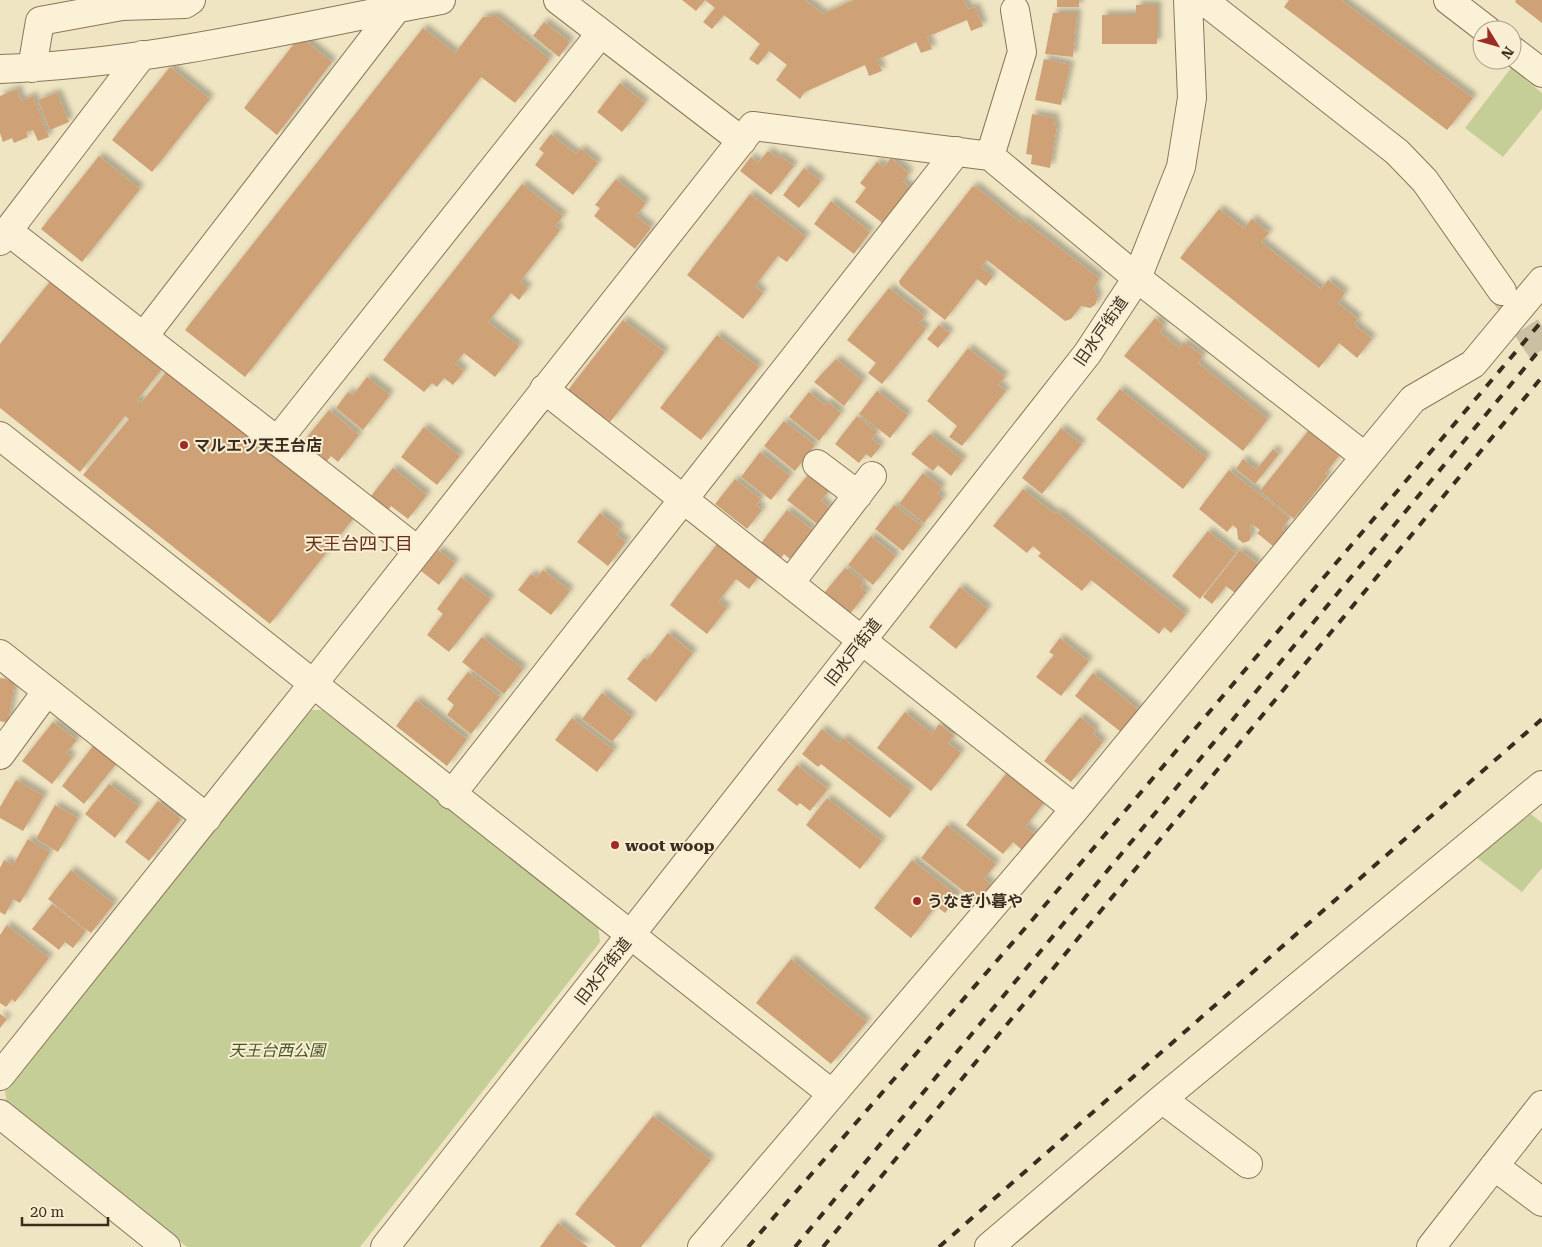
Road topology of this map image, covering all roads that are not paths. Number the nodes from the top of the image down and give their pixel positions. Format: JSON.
{"nodes":[{"id":1,"x":191,"y":0,"type":"edge"},
{"id":2,"x":441,"y":0,"type":"edge"},
{"id":3,"x":558,"y":0,"type":"edge"},
{"id":4,"x":1188,"y":0,"type":"edge"},
{"id":5,"x":1203,"y":0,"type":"edge"},
{"id":6,"x":1448,"y":0,"type":"edge"},
{"id":7,"x":397,"y":8,"type":"junction"},
{"id":8,"x":1015,"y":10,"type":"dead end"},
{"id":9,"x":1473,"y":20,"type":"edge"},
{"id":10,"x":601,"y":33,"type":"junction"},
{"id":11,"x":142,"y":55,"type":"junction"},
{"id":12,"x":1522,"y":58,"type":"edge"},
{"id":13,"x":32,"y":68,"type":"junction"},
{"id":14,"x":0,"y":69,"type":"edge"},
{"id":15,"x":1542,"y":73,"type":"edge"},
{"id":16,"x":742,"y":141,"type":"junction"},
{"id":17,"x":957,"y":151,"type":"junction"},
{"id":18,"x":990,"y":156,"type":"junction"},
{"id":19,"x":4,"y":236,"type":"edge"},
{"id":20,"x":1137,"y":278,"type":"junction"},
{"id":21,"x":1542,"y":281,"type":"edge"},
{"id":22,"x":1502,"y":291,"type":"tunnel mouth"},
{"id":23,"x":144,"y":336,"type":"junction"},
{"id":24,"x":544,"y":389,"type":"junction"},
{"id":25,"x":0,"y":436,"type":"edge"},
{"id":26,"x":277,"y":441,"type":"junction"},
{"id":27,"x":1364,"y":456,"type":"junction"},
{"id":28,"x":817,"y":464,"type":"dead end"},
{"id":29,"x":684,"y":499,"type":"junction"},
{"id":30,"x":417,"y":550,"type":"junction"},
{"id":31,"x":790,"y":582,"type":"junction"},
{"id":32,"x":862,"y":640,"type":"junction"},
{"id":33,"x":0,"y":654,"type":"edge"},
{"id":34,"x":313,"y":684,"type":"junction"},
{"id":35,"x":47,"y":691,"type":"junction"},
{"id":36,"x":0,"y":755,"type":"edge"},
{"id":37,"x":1542,"y":785,"type":"edge"},
{"id":38,"x":452,"y":795,"type":"junction"},
{"id":39,"x":1075,"y":809,"type":"junction"},
{"id":40,"x":207,"y":818,"type":"junction"},
{"id":41,"x":631,"y":935,"type":"junction"},
{"id":42,"x":0,"y":1076,"type":"edge"},
{"id":43,"x":832,"y":1094,"type":"junction"},
{"id":44,"x":1162,"y":1099,"type":"junction"},
{"id":45,"x":1542,"y":1106,"type":"edge"},
{"id":46,"x":0,"y":1114,"type":"edge"},
{"id":47,"x":1248,"y":1164,"type":"dead end"},
{"id":48,"x":1494,"y":1166,"type":"junction"},
{"id":49,"x":1542,"y":1202,"type":"edge"},
{"id":50,"x":155,"y":1244,"type":"edge"},
{"id":51,"x":385,"y":1247,"type":"edge"},
{"id":52,"x":702,"y":1247,"type":"edge"},
{"id":53,"x":989,"y":1247,"type":"edge"},
{"id":54,"x":1431,"y":1247,"type":"edge"}],
"edges":[{"from":1,"to":13,"type":"street"},
{"from":2,"to":7,"type":"street"},
{"from":3,"to":10,"type":"street"},
{"from":4,"to":20,"type":"street","name":"旧水戸街道"},
{"from":5,"to":22,"type":"street"},
{"from":6,"to":9,"type":"street"},
{"from":7,"to":11,"type":"street"},
{"from":7,"to":23,"type":"street"},
{"from":8,"to":18,"type":"street"},
{"from":10,"to":16,"type":"street"},
{"from":10,"to":26,"type":"street"},
{"from":11,"to":13,"type":"street"},
{"from":11,"to":19,"type":"street"},
{"from":12,"to":15,"type":"street"},
{"from":13,"to":14,"type":"street"},
{"from":16,"to":17,"type":"street"},
{"from":16,"to":24,"type":"street"},
{"from":17,"to":18,"type":"street"},
{"from":17,"to":29,"type":"street"},
{"from":18,"to":20,"type":"street"},
{"from":19,"to":23,"type":"street"},
{"from":20,"to":27,"type":"street"},
{"from":20,"to":32,"type":"street","name":"旧水戸街道"},
{"from":21,"to":27,"type":"street"},
{"from":23,"to":26,"type":"street"},
{"from":24,"to":29,"type":"street"},
{"from":24,"to":30,"type":"street"},
{"from":25,"to":34,"type":"street"},
{"from":26,"to":30,"type":"street"},
{"from":27,"to":39,"type":"street"},
{"from":28,"to":31,"type":"street"},
{"from":29,"to":31,"type":"street"},
{"from":29,"to":38,"type":"street"},
{"from":30,"to":34,"type":"street"},
{"from":31,"to":32,"type":"street"},
{"from":32,"to":39,"type":"street"},
{"from":32,"to":41,"type":"street","name":"旧水戸街道"},
{"from":33,"to":35,"type":"street"},
{"from":34,"to":38,"type":"street"},
{"from":34,"to":40,"type":"street"},
{"from":35,"to":36,"type":"street"},
{"from":35,"to":40,"type":"street"},
{"from":37,"to":44,"type":"street"},
{"from":38,"to":41,"type":"street"},
{"from":39,"to":43,"type":"street"},
{"from":40,"to":42,"type":"street"},
{"from":41,"to":43,"type":"street"},
{"from":41,"to":51,"type":"street","name":"旧水戸街道"},
{"from":43,"to":52,"type":"street"},
{"from":44,"to":47,"type":"street"},
{"from":44,"to":53,"type":"street"},
{"from":45,"to":48,"type":"street"},
{"from":46,"to":50,"type":"street"},
{"from":48,"to":49,"type":"street"},
{"from":48,"to":54,"type":"street"}]}
